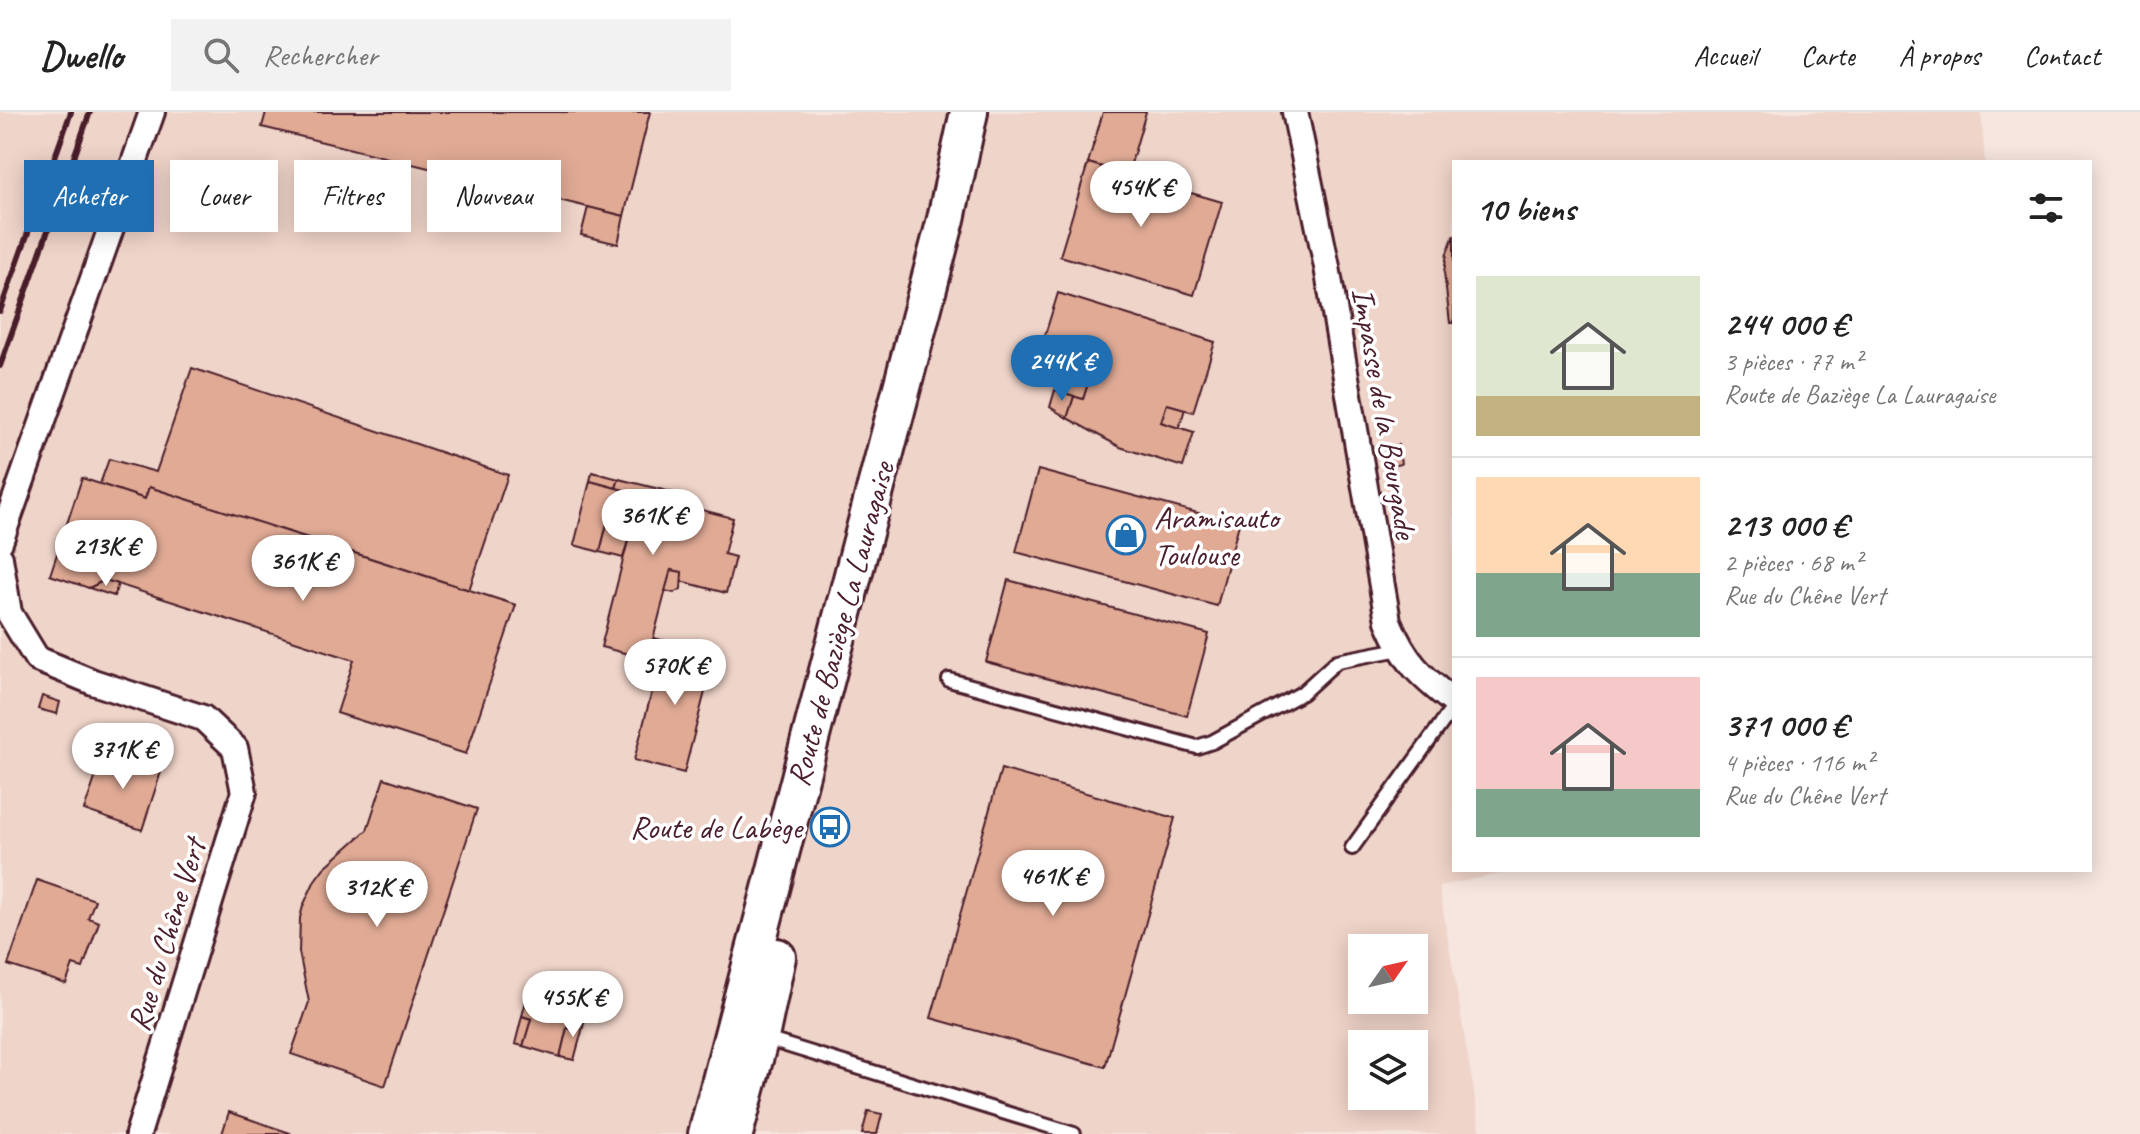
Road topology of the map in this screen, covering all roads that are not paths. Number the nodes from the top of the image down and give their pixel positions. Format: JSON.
{"nodes":[{"id":1,"x":152,"y":112,"type":"edge"},
{"id":2,"x":969,"y":112,"type":"edge"},
{"id":3,"x":992,"y":112,"type":"edge"},
{"id":4,"x":1295,"y":112,"type":"edge"},
{"id":5,"x":0,"y":542,"type":"edge"},
{"id":6,"x":0,"y":558,"type":"edge"},
{"id":7,"x":1400,"y":649,"type":"junction"},
{"id":8,"x":949,"y":680,"type":"dead end"},
{"id":9,"x":1452,"y":702,"type":"edge"},
{"id":10,"x":1452,"y":707,"type":"edge"},
{"id":11,"x":1352,"y":848,"type":"dead end"},
{"id":12,"x":760,"y":1037,"type":"junction"},
{"id":13,"x":138,"y":1134,"type":"edge"},
{"id":14,"x":707,"y":1134,"type":"edge"},
{"id":15,"x":734,"y":1134,"type":"edge"},
{"id":16,"x":1074,"y":1134,"type":"edge"}],
"edges":[{"from":1,"to":5,"type":"street"},
{"from":2,"to":14,"type":"main road","name":"Route de Baziège La Lauragaise"},
{"from":3,"to":12,"type":"main road","name":"Route de Baziège La Lauragaise"},
{"from":4,"to":7,"type":"street","name":"Impasse de la Bourgade"},
{"from":6,"to":13,"type":"street","name":"Rue du Chêne Vert"},
{"from":7,"to":8,"type":"lane"},
{"from":7,"to":9,"type":"street","name":"Impasse de la Bourgade"},
{"from":10,"to":11,"type":"lane"},
{"from":12,"to":15,"type":"main road","name":"Route de Baziège La Lauragaise"},
{"from":12,"to":16,"type":"lane"}]}
